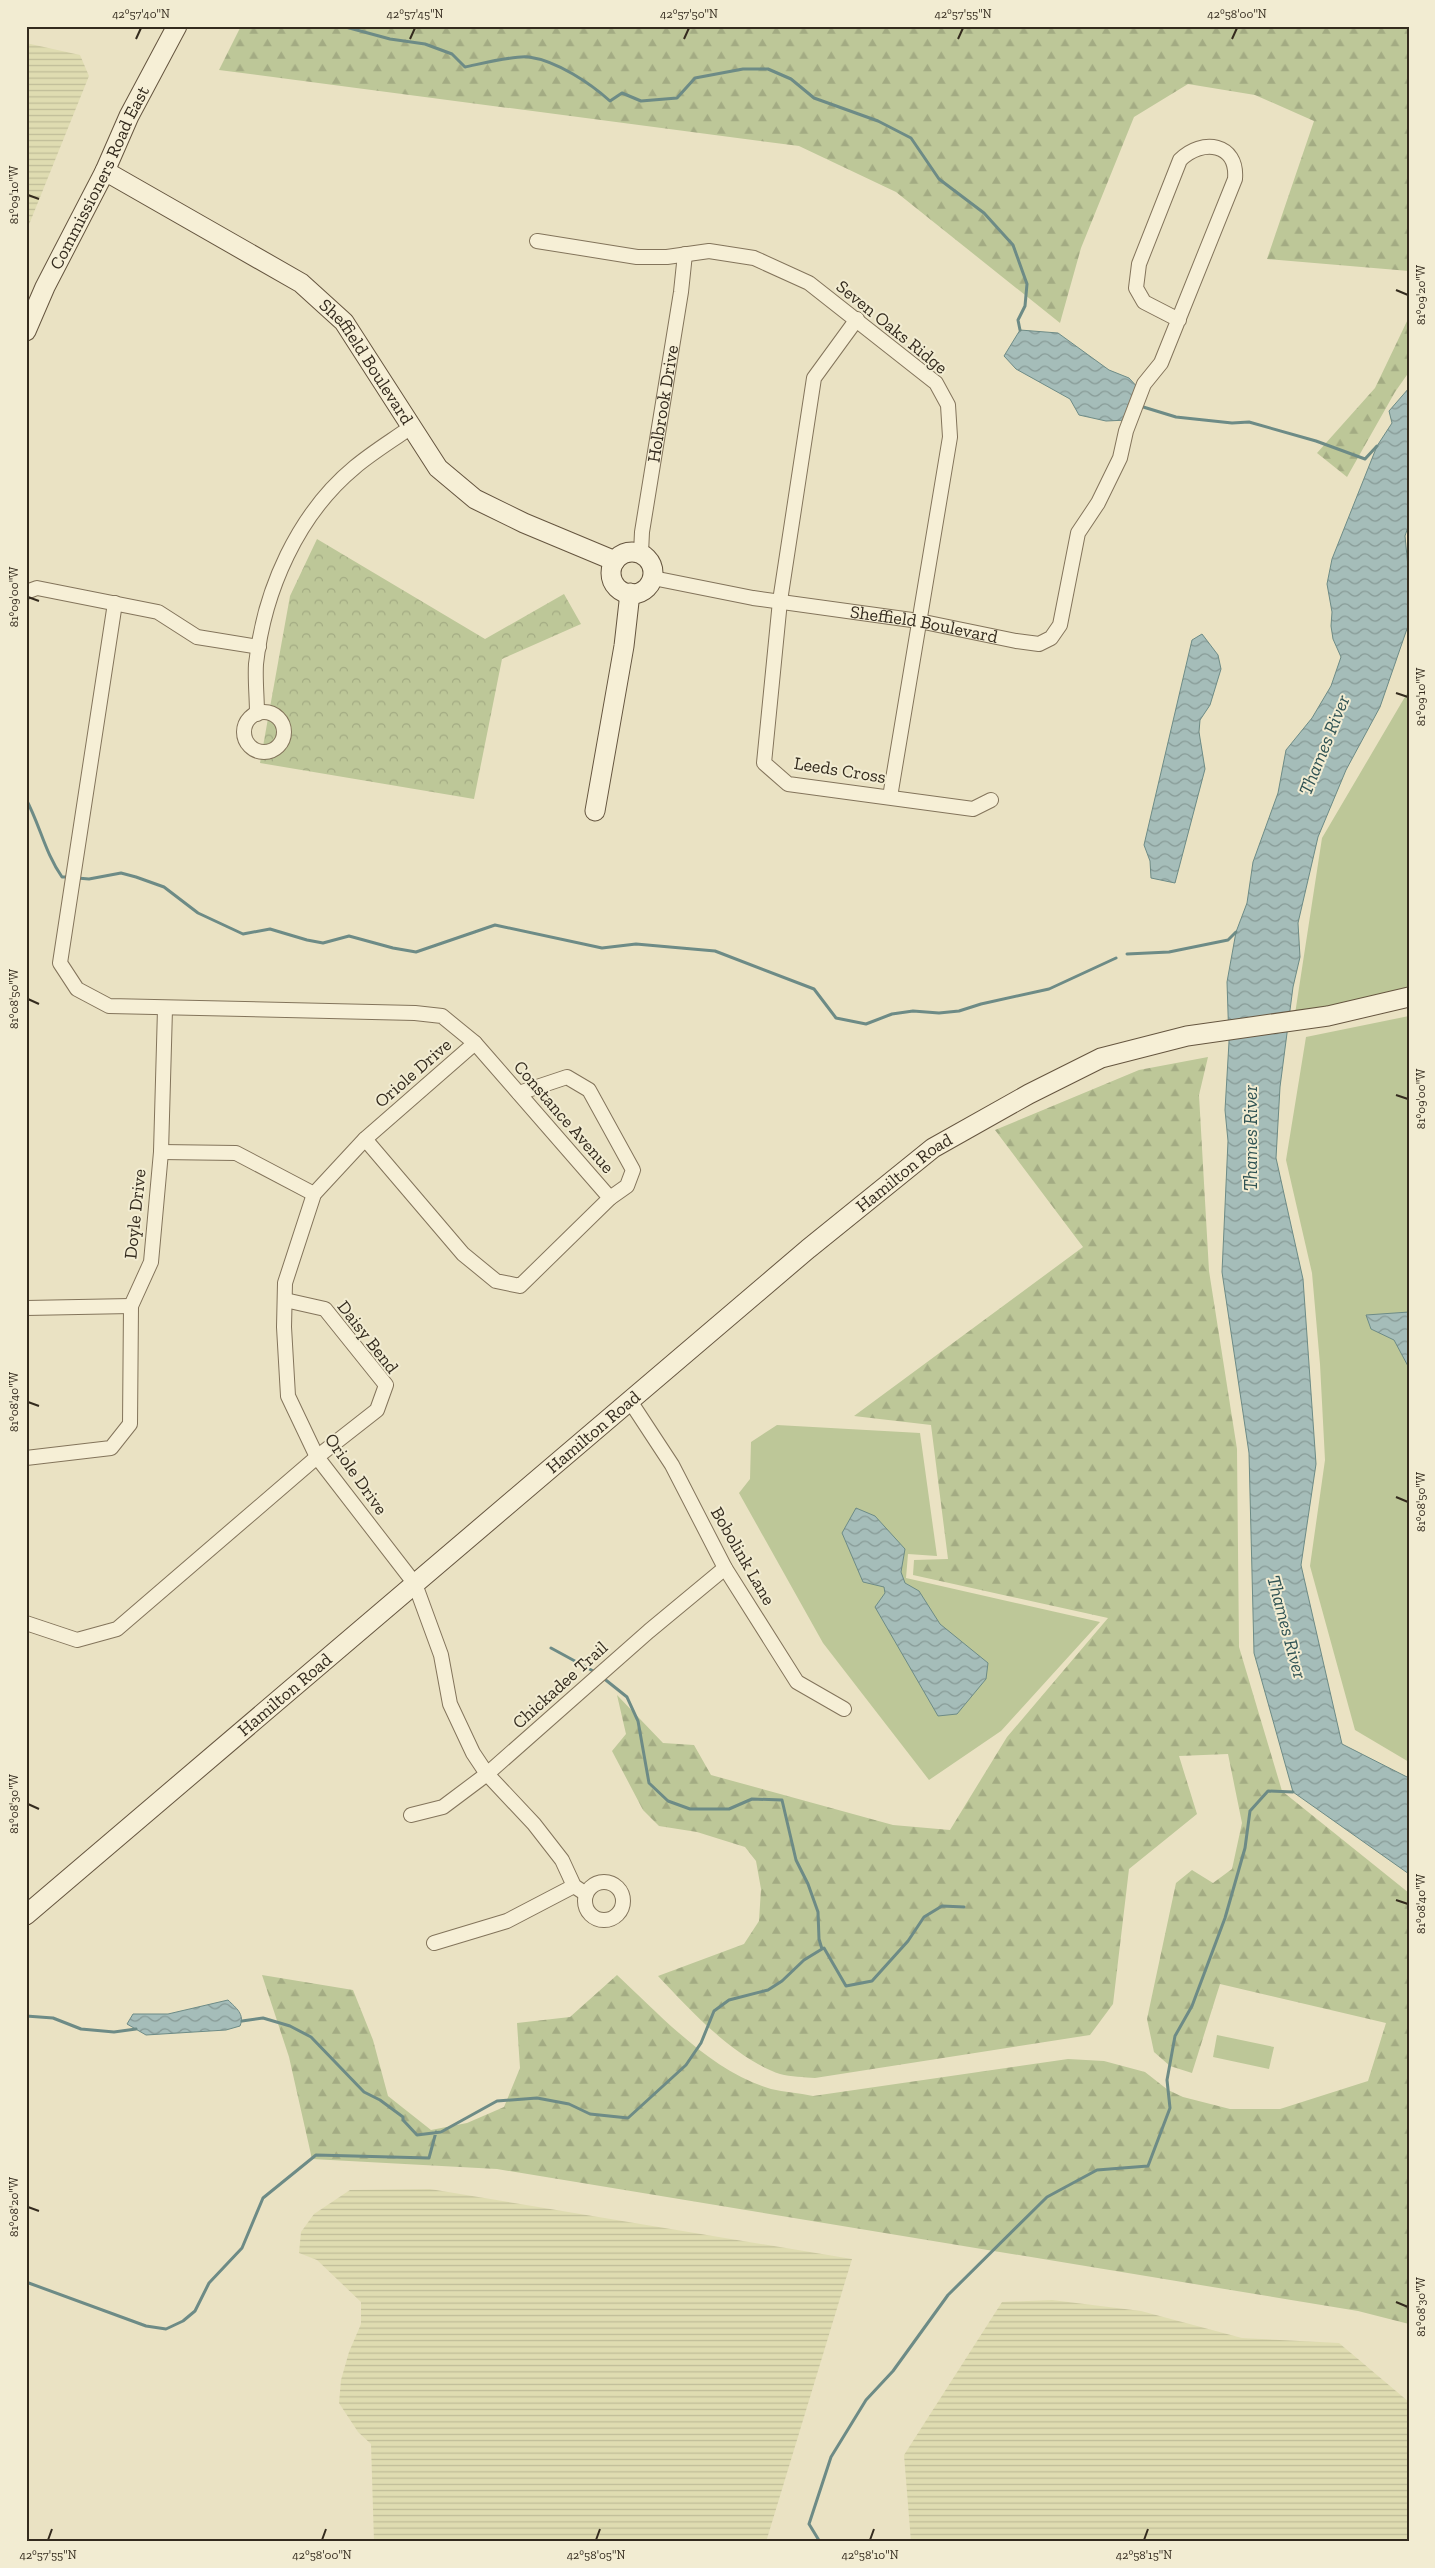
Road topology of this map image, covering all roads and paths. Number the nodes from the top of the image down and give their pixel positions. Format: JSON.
{"nodes":[{"id":1,"x":177,"y":26,"type":"edge"},
{"id":2,"x":105,"y":171,"type":"junction"},
{"id":3,"x":537,"y":241,"type":"dead end"},
{"id":4,"x":685,"y":254,"type":"junction"},
{"id":5,"x":857,"y":319,"type":"junction"},
{"id":6,"x":1179,"y":320,"type":"junction"},
{"id":7,"x":26,"y":331,"type":"edge"},
{"id":8,"x":412,"y":427,"type":"junction"},
{"id":9,"x":641,"y":553,"type":"junction"},
{"id":10,"x":615,"y":561,"type":"junction"},
{"id":11,"x":653,"y":578,"type":"junction"},
{"id":12,"x":26,"y":592,"type":"edge"},
{"id":13,"x":630,"y":593,"type":"junction"},
{"id":14,"x":780,"y":600,"type":"junction"},
{"id":15,"x":115,"y":603,"type":"junction"},
{"id":16,"x":919,"y":621,"type":"junction"},
{"id":17,"x":260,"y":647,"type":"junction"},
{"id":18,"x":257,"y":714,"type":"dead end"},
{"id":19,"x":890,"y":797,"type":"junction"},
{"id":20,"x":991,"y":800,"type":"dead end"},
{"id":21,"x":595,"y":811,"type":"dead end"},
{"id":22,"x":1409,"y":997,"type":"edge"},
{"id":23,"x":165,"y":1009,"type":"junction"},
{"id":24,"x":476,"y":1043,"type":"junction"},
{"id":25,"x":519,"y":1093,"type":"junction"},
{"id":26,"x":365,"y":1139,"type":"junction"},
{"id":27,"x":161,"y":1152,"type":"junction"},
{"id":28,"x":314,"y":1194,"type":"junction"},
{"id":29,"x":610,"y":1198,"type":"junction"},
{"id":30,"x":285,"y":1300,"type":"junction"},
{"id":31,"x":131,"y":1306,"type":"junction"},
{"id":32,"x":26,"y":1308,"type":"edge"},
{"id":33,"x":630,"y":1401,"type":"junction"},
{"id":34,"x":317,"y":1457,"type":"junction"},
{"id":35,"x":26,"y":1458,"type":"edge"},
{"id":36,"x":725,"y":1568,"type":"junction"},
{"id":37,"x":415,"y":1584,"type":"junction"},
{"id":38,"x":26,"y":1623,"type":"edge"},
{"id":39,"x":844,"y":1709,"type":"dead end"},
{"id":40,"x":487,"y":1774,"type":"junction"},
{"id":41,"x":411,"y":1815,"type":"dead end"},
{"id":42,"x":574,"y":1886,"type":"junction"},
{"id":43,"x":586,"y":1894,"type":"dead end"},
{"id":44,"x":26,"y":1915,"type":"edge"},
{"id":45,"x":434,"y":1943,"type":"dead end"}],
"edges":[{"from":1,"to":2,"type":"main road","name":"Commissioners Road East"},
{"from":2,"to":7,"type":"main road","name":"Commissioners Road East"},
{"from":2,"to":8,"type":"main road","name":"Sheffield Boulevard"},
{"from":3,"to":4,"type":"street","name":"Seven Oaks Ridge"},
{"from":4,"to":5,"type":"street","name":"Seven Oaks Ridge"},
{"from":4,"to":9,"type":"street","name":"Holbrook Drive"},
{"from":5,"to":14,"type":"street"},
{"from":5,"to":16,"type":"street","name":"Seven Oaks Ridge"},
{"from":6,"to":6,"type":"street","name":"Sheffield Boulevard"},
{"from":6,"to":16,"type":"street","name":"Sheffield Boulevard"},
{"from":8,"to":10,"type":"main road","name":"Sheffield Boulevard"},
{"from":8,"to":17,"type":"street"},
{"from":9,"to":10,"type":"main road"},
{"from":9,"to":11,"type":"main road"},
{"from":10,"to":13,"type":"main road"},
{"from":11,"to":13,"type":"main road"},
{"from":11,"to":14,"type":"street","name":"Sheffield Boulevard"},
{"from":12,"to":15,"type":"street"},
{"from":13,"to":21,"type":"main road"},
{"from":14,"to":16,"type":"street","name":"Sheffield Boulevard"},
{"from":14,"to":19,"type":"street","name":"Leeds Cross"},
{"from":15,"to":17,"type":"street"},
{"from":15,"to":23,"type":"street","name":"Constance Avenue"},
{"from":16,"to":19,"type":"street","name":"Seven Oaks Ridge"},
{"from":17,"to":18,"type":"street"},
{"from":19,"to":20,"type":"street","name":"Leeds Cross"},
{"from":22,"to":33,"type":"main road","name":"Hamilton Road"},
{"from":23,"to":24,"type":"street","name":"Constance Avenue"},
{"from":23,"to":27,"type":"street","name":"Doyle Drive"},
{"from":24,"to":25,"type":"street","name":"Constance Avenue"},
{"from":24,"to":26,"type":"street","name":"Oriole Drive"},
{"from":25,"to":29,"type":"street","name":"Constance Avenue"},
{"from":25,"to":29,"type":"street"},
{"from":26,"to":28,"type":"street","name":"Oriole Drive"},
{"from":26,"to":29,"type":"street","name":"Constance Avenue"},
{"from":27,"to":28,"type":"street"},
{"from":27,"to":31,"type":"street","name":"Doyle Drive"},
{"from":28,"to":30,"type":"street","name":"Oriole Drive"},
{"from":30,"to":34,"type":"street","name":"Oriole Drive"},
{"from":30,"to":34,"type":"street","name":"Daisy Bend"},
{"from":31,"to":32,"type":"street"},
{"from":31,"to":35,"type":"street","name":"Doyle Drive"},
{"from":33,"to":36,"type":"street","name":"Bobolink Lane"},
{"from":33,"to":37,"type":"main road","name":"Hamilton Road"},
{"from":34,"to":37,"type":"street","name":"Oriole Drive"},
{"from":34,"to":38,"type":"street"},
{"from":36,"to":39,"type":"street","name":"Bobolink Lane"},
{"from":36,"to":40,"type":"street","name":"Chickadee Trail"},
{"from":37,"to":40,"type":"street","name":"Oriole Drive"},
{"from":37,"to":44,"type":"main road","name":"Hamilton Road"},
{"from":40,"to":41,"type":"street","name":"Chickadee Trail"},
{"from":40,"to":42,"type":"street","name":"Oriole Drive"},
{"from":42,"to":43,"type":"street"},
{"from":42,"to":45,"type":"street"}]}
